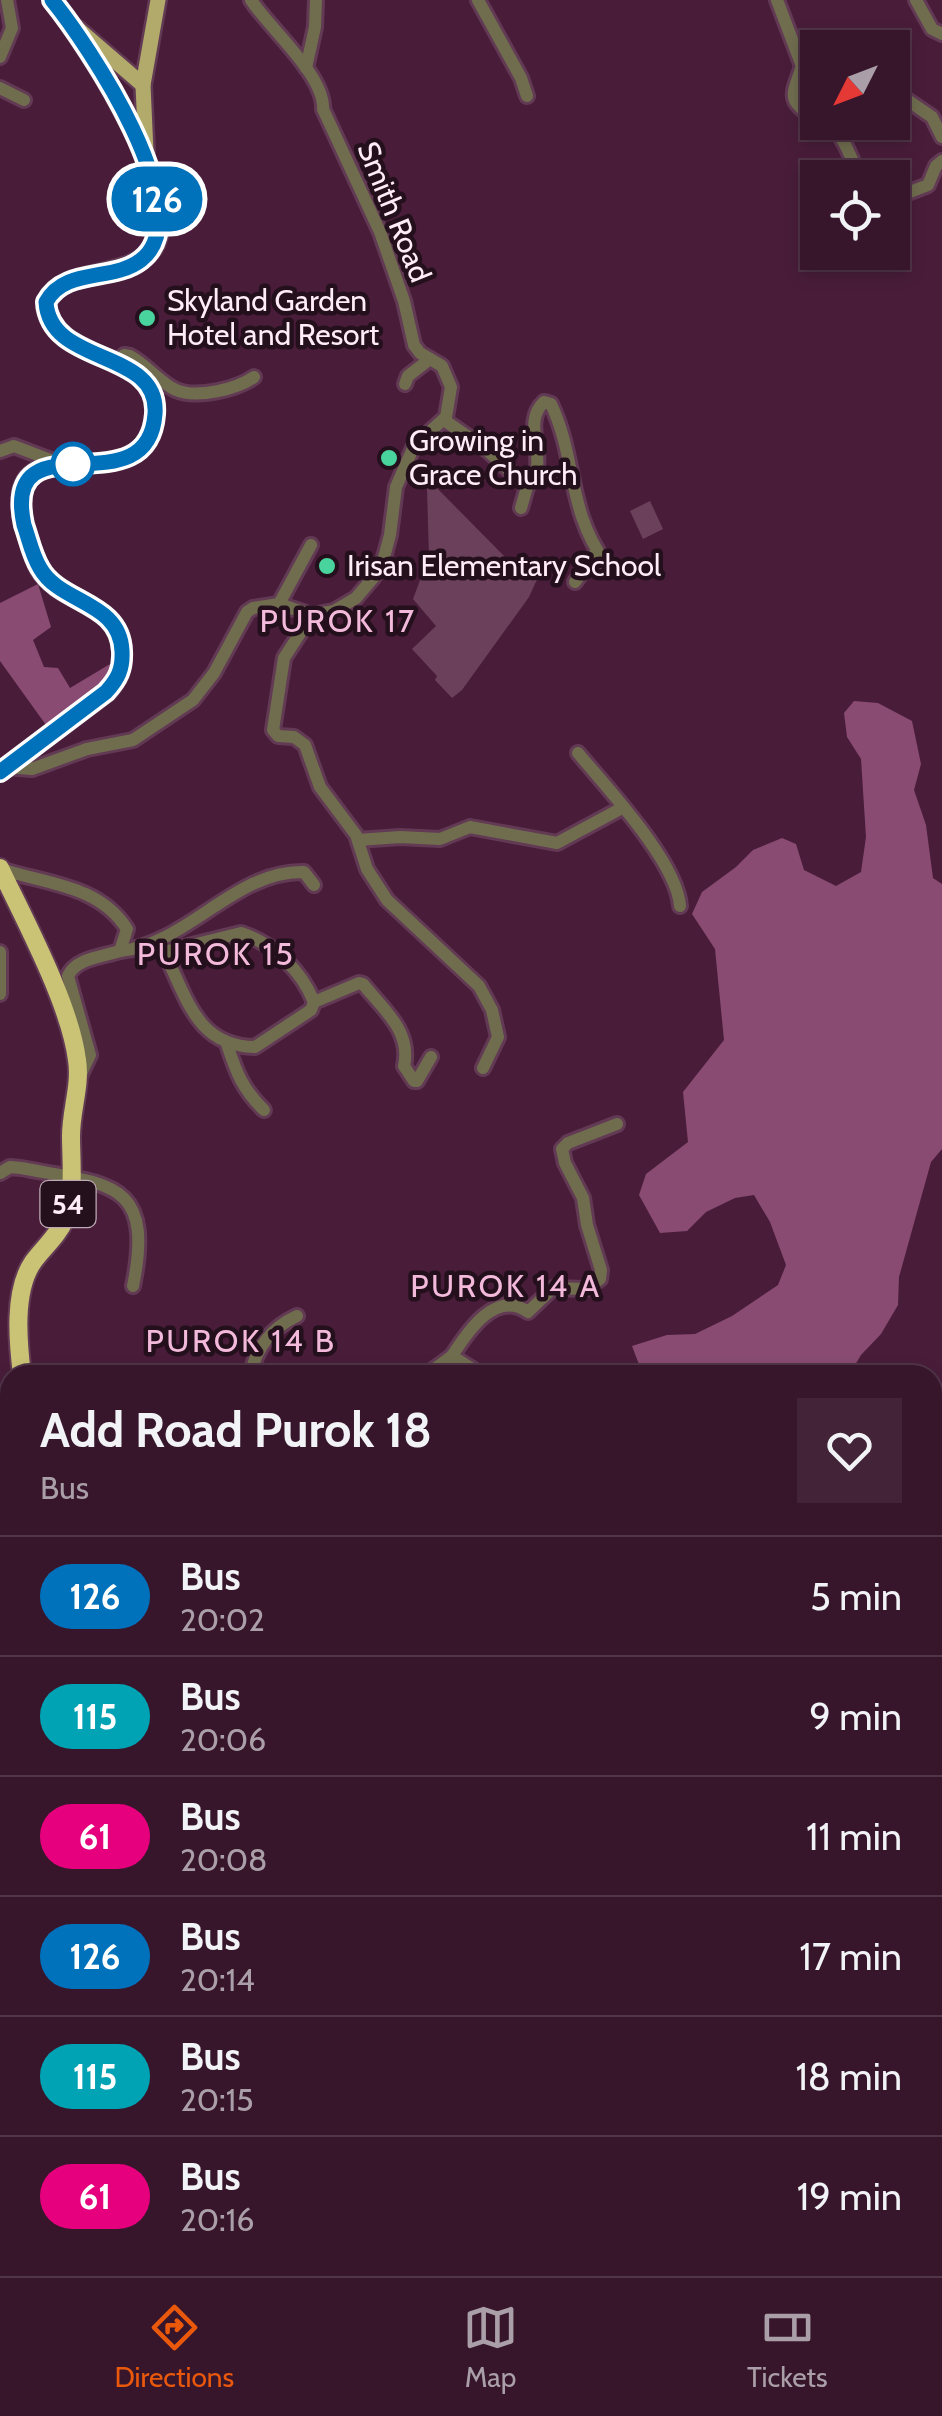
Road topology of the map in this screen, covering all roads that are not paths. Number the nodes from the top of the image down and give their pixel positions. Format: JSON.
{"nodes":[{"id":1,"x":7,"y":0,"type":"edge"},
{"id":2,"x":52,"y":0,"type":"edge"},
{"id":3,"x":158,"y":0,"type":"edge"},
{"id":4,"x":252,"y":0,"type":"edge"},
{"id":5,"x":316,"y":0,"type":"edge"},
{"id":6,"x":478,"y":0,"type":"edge"},
{"id":7,"x":778,"y":0,"type":"edge"},
{"id":8,"x":916,"y":0,"type":"edge"},
{"id":9,"x":69,"y":21,"type":"junction"},
{"id":10,"x":942,"y":34,"type":"edge"},
{"id":11,"x":800,"y":56,"type":"edge"},
{"id":12,"x":0,"y":57,"type":"edge"},
{"id":13,"x":306,"y":68,"type":"junction"},
{"id":14,"x":800,"y":74,"type":"edge"},
{"id":15,"x":144,"y":85,"type":"junction"},
{"id":16,"x":0,"y":88,"type":"edge"},
{"id":17,"x":527,"y":96,"type":"dead end"},
{"id":18,"x":24,"y":100,"type":"dead end"},
{"id":19,"x":910,"y":102,"type":"edge"},
{"id":20,"x":800,"y":106,"type":"edge"},
{"id":21,"x":942,"y":137,"type":"edge"},
{"id":22,"x":146,"y":160,"type":"junction"},
{"id":23,"x":942,"y":161,"type":"edge"},
{"id":24,"x":910,"y":192,"type":"edge"},
{"id":25,"x":430,"y":358,"type":"junction"},
{"id":26,"x":116,"y":363,"type":"junction"},
{"id":27,"x":254,"y":377,"type":"dead end"},
{"id":28,"x":404,"y":384,"type":"dead end"},
{"id":29,"x":444,"y":420,"type":"junction"},
{"id":30,"x":0,"y":451,"type":"edge"},
{"id":31,"x":61,"y":464,"type":"junction"},
{"id":32,"x":527,"y":487,"type":"junction"},
{"id":33,"x":521,"y":508,"type":"dead end"},
{"id":34,"x":312,"y":545,"type":"dead end"},
{"id":35,"x":576,"y":582,"type":"dead end"},
{"id":36,"x":280,"y":604,"type":"junction"},
{"id":37,"x":312,"y":616,"type":"junction"},
{"id":38,"x":578,"y":753,"type":"dead end"},
{"id":39,"x":3,"y":769,"type":"edge"},
{"id":40,"x":622,"y":808,"type":"junction"},
{"id":41,"x":358,"y":840,"type":"junction"},
{"id":42,"x":0,"y":869,"type":"edge"},
{"id":43,"x":314,"y":885,"type":"dead end"},
{"id":44,"x":680,"y":906,"type":"dead end"},
{"id":45,"x":1,"y":947,"type":"edge"},
{"id":46,"x":160,"y":948,"type":"junction"},
{"id":47,"x":120,"y":951,"type":"junction"},
{"id":48,"x":0,"y":994,"type":"edge"},
{"id":49,"x":314,"y":1002,"type":"junction"},
{"id":50,"x":228,"y":1044,"type":"junction"},
{"id":51,"x":432,"y":1056,"type":"dead end"},
{"id":52,"x":483,"y":1068,"type":"dead end"},
{"id":53,"x":79,"y":1078,"type":"junction"},
{"id":54,"x":264,"y":1110,"type":"dead end"},
{"id":55,"x":617,"y":1124,"type":"dead end"},
{"id":56,"x":0,"y":1173,"type":"edge"},
{"id":57,"x":70,"y":1178,"type":"junction"},
{"id":58,"x":133,"y":1286,"type":"dead end"},
{"id":59,"x":297,"y":1316,"type":"dead end"},
{"id":60,"x":452,"y":1356,"type":"junction"},
{"id":61,"x":21,"y":1365,"type":"edge"},
{"id":62,"x":254,"y":1365,"type":"edge"},
{"id":63,"x":440,"y":1365,"type":"edge"},
{"id":64,"x":466,"y":1365,"type":"edge"}],
"edges":[{"from":1,"to":12,"type":"street"},
{"from":2,"to":9,"type":"highway"},
{"from":3,"to":15,"type":"main road"},
{"from":4,"to":13,"type":"street","name":"Smith Road"},
{"from":5,"to":13,"type":"street"},
{"from":6,"to":17,"type":"street"},
{"from":7,"to":11,"type":"street"},
{"from":8,"to":10,"type":"street"},
{"from":9,"to":15,"type":"main road"},
{"from":9,"to":22,"type":"highway"},
{"from":13,"to":25,"type":"street","name":"Smith Road"},
{"from":14,"to":20,"type":"street"},
{"from":15,"to":22,"type":"main road"},
{"from":16,"to":18,"type":"street"},
{"from":19,"to":21,"type":"street"},
{"from":22,"to":26,"type":"highway"},
{"from":23,"to":24,"type":"street"},
{"from":25,"to":28,"type":"street"},
{"from":25,"to":29,"type":"street","name":"Smith Road"},
{"from":26,"to":27,"type":"street"},
{"from":26,"to":31,"type":"highway"},
{"from":29,"to":32,"type":"street"},
{"from":29,"to":37,"type":"street"},
{"from":30,"to":31,"type":"street"},
{"from":31,"to":39,"type":"highway"},
{"from":32,"to":33,"type":"street"},
{"from":32,"to":35,"type":"street"},
{"from":34,"to":36,"type":"street"},
{"from":36,"to":37,"type":"street"},
{"from":36,"to":39,"type":"street"},
{"from":37,"to":41,"type":"street"},
{"from":38,"to":40,"type":"street"},
{"from":40,"to":41,"type":"street"},
{"from":40,"to":44,"type":"street"},
{"from":41,"to":52,"type":"street"},
{"from":42,"to":47,"type":"street"},
{"from":42,"to":53,"type":"highway","number":"54"},
{"from":43,"to":46,"type":"street"},
{"from":45,"to":48,"type":"street"},
{"from":46,"to":47,"type":"street"},
{"from":46,"to":49,"type":"street"},
{"from":46,"to":50,"type":"street"},
{"from":47,"to":53,"type":"street"},
{"from":49,"to":50,"type":"street"},
{"from":49,"to":51,"type":"street"},
{"from":50,"to":54,"type":"street"},
{"from":53,"to":57,"type":"highway","number":"54"},
{"from":55,"to":60,"type":"street"},
{"from":56,"to":57,"type":"street"},
{"from":57,"to":58,"type":"street"},
{"from":57,"to":61,"type":"highway","number":"54"},
{"from":59,"to":62,"type":"street"},
{"from":60,"to":63,"type":"street"},
{"from":60,"to":64,"type":"street"}]}
